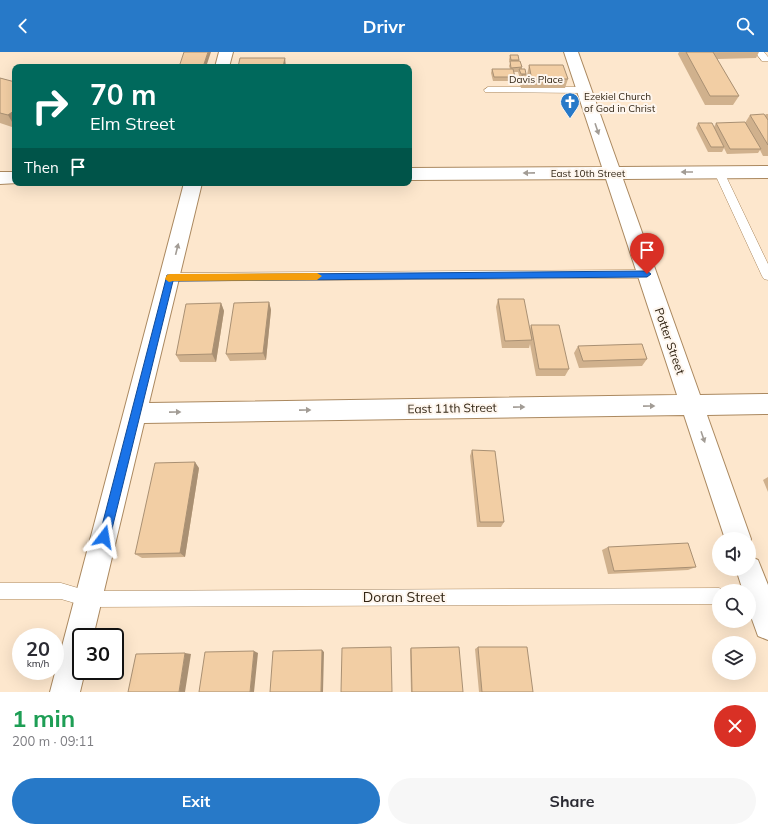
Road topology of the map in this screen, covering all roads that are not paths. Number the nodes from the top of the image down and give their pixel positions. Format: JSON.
{"nodes":[{"id":1,"x":226,"y":52,"type":"edge"},
{"id":2,"x":571,"y":52,"type":"edge"},
{"id":3,"x":223,"y":64,"type":"edge"},
{"id":4,"x":488,"y":90,"type":"dead end"},
{"id":5,"x":584,"y":90,"type":"junction"},
{"id":6,"x":612,"y":172,"type":"junction"},
{"id":7,"x":719,"y":172,"type":"junction"},
{"id":8,"x":768,"y":172,"type":"edge"},
{"id":9,"x":412,"y":174,"type":"edge"},
{"id":10,"x":0,"y":178,"type":"edge"},
{"id":11,"x":12,"y":178,"type":"edge"},
{"id":12,"x":192,"y":186,"type":"edge"},
{"id":13,"x":647,"y":274,"type":"junction"},
{"id":14,"x":768,"y":276,"type":"edge"},
{"id":15,"x":170,"y":278,"type":"junction"},
{"id":16,"x":768,"y":404,"type":"edge"},
{"id":17,"x":692,"y":405,"type":"junction"},
{"id":18,"x":136,"y":413,"type":"junction"},
{"id":19,"x":736,"y":532,"type":"edge"},
{"id":20,"x":0,"y":591,"type":"edge"},
{"id":21,"x":712,"y":596,"type":"edge"},
{"id":22,"x":88,"y":599,"type":"junction"},
{"id":23,"x":756,"y":602,"type":"edge"},
{"id":24,"x":768,"y":626,"type":"edge"},
{"id":25,"x":65,"y":692,"type":"edge"}],
"edges":[{"from":1,"to":3,"type":"street"},
{"from":2,"to":5,"type":"street","name":"Potter Street"},
{"from":4,"to":5,"type":"lane","name":"Davis Place"},
{"from":5,"to":6,"type":"street","name":"Potter Street","one_way":true},
{"from":7,"to":6,"type":"street","name":"East 10th Street","one_way":true},
{"from":6,"to":9,"type":"street","name":"East 10th Street","one_way":true},
{"from":6,"to":13,"type":"street","name":"Potter Street"},
{"from":7,"to":8,"type":"street","name":"East 10th Street"},
{"from":7,"to":14,"type":"lane"},
{"from":10,"to":11,"type":"street"},
{"from":15,"to":12,"type":"street","one_way":true},
{"from":13,"to":15,"type":"lane"},
{"from":13,"to":17,"type":"street","name":"Potter Street"},
{"from":15,"to":18,"type":"street"},
{"from":16,"to":17,"type":"street","name":"East 11th Street"},
{"from":18,"to":17,"type":"street","name":"East 11th Street","one_way":true},
{"from":17,"to":19,"type":"street","name":"Potter Street","one_way":true},
{"from":18,"to":22,"type":"street"},
{"from":20,"to":22,"type":"lane","name":"Doran Street"},
{"from":21,"to":22,"type":"lane","name":"Doran Street"},
{"from":22,"to":25,"type":"street"},
{"from":23,"to":24,"type":"street"}]}
